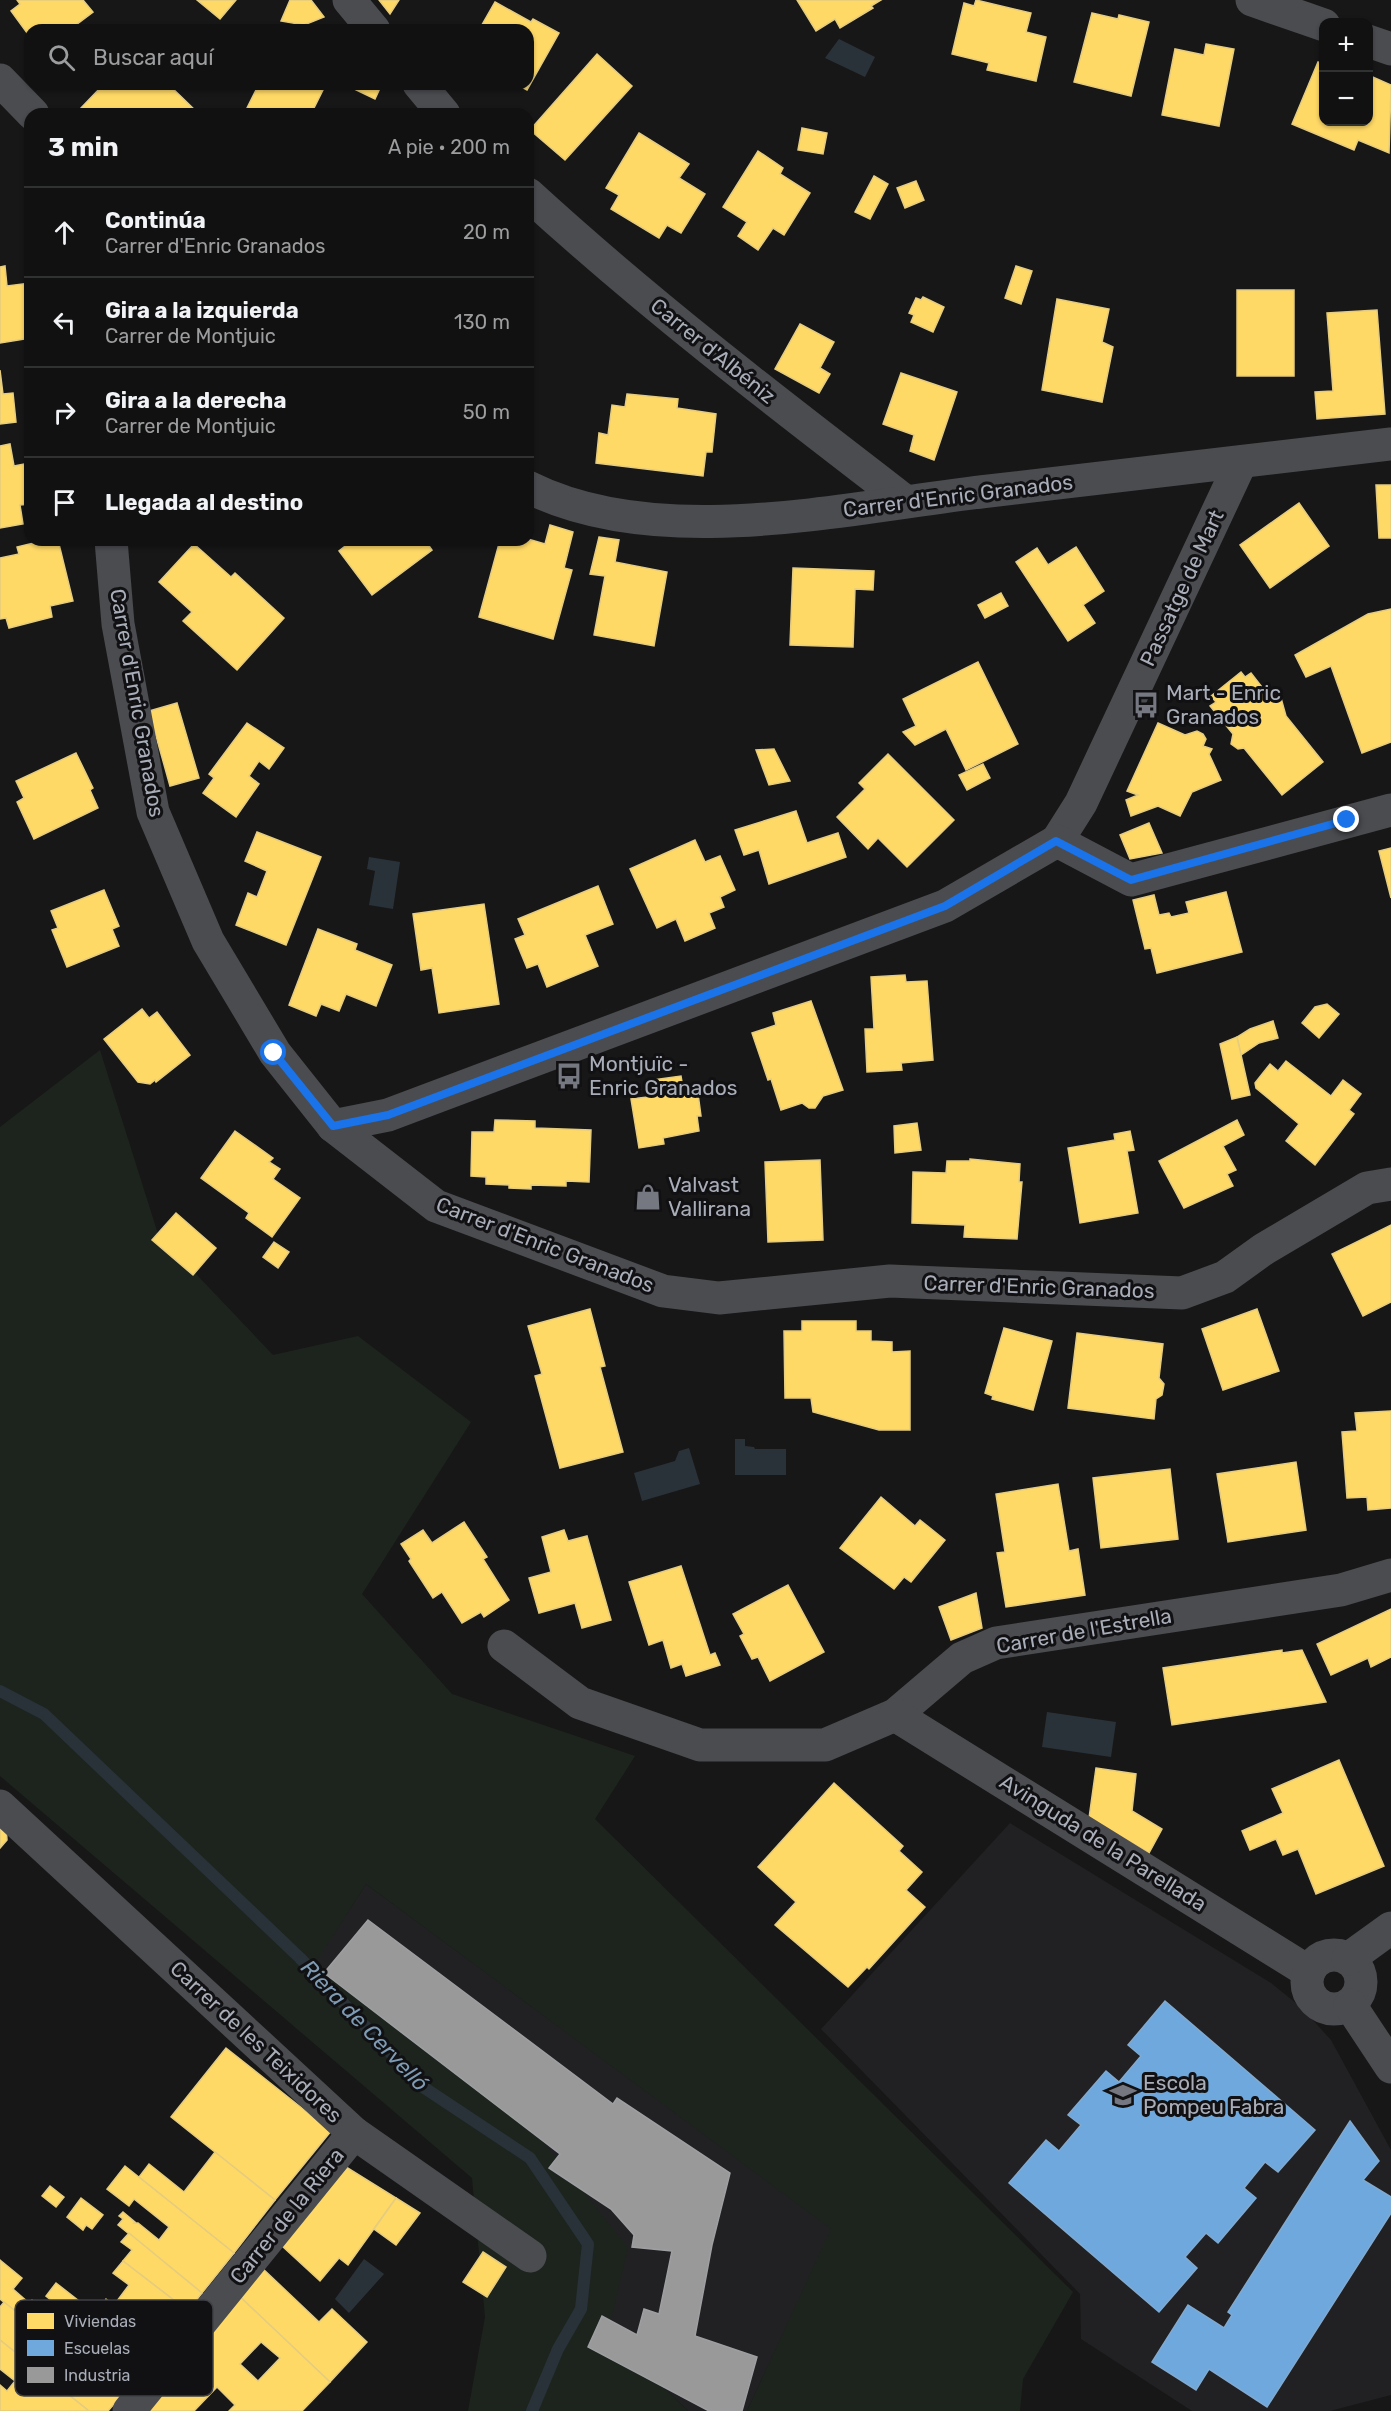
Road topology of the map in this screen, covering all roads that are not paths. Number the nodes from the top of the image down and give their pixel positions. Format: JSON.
{"nodes":[{"id":1,"x":349,"y":0,"type":"edge"},
{"id":2,"x":1252,"y":0,"type":"edge"},
{"id":3,"x":369,"y":24,"type":"edge"},
{"id":4,"x":1319,"y":24,"type":"edge"},
{"id":5,"x":1373,"y":43,"type":"edge"},
{"id":6,"x":1391,"y":49,"type":"edge"},
{"id":7,"x":0,"y":80,"type":"edge"},
{"id":8,"x":424,"y":90,"type":"edge"},
{"id":9,"x":27,"y":108,"type":"edge"},
{"id":10,"x":439,"y":108,"type":"edge"},
{"id":11,"x":534,"y":199,"type":"edge"},
{"id":12,"x":1391,"y":444,"type":"edge"},
{"id":13,"x":1241,"y":462,"type":"junction"},
{"id":14,"x":534,"y":490,"type":"edge"},
{"id":15,"x":905,"y":501,"type":"junction"},
{"id":16,"x":112,"y":546,"type":"edge"},
{"id":17,"x":1391,"y":810,"type":"edge"},
{"id":18,"x":1056,"y":841,"type":"junction"},
{"id":19,"x":333,"y":1126,"type":"junction"},
{"id":20,"x":1391,"y":1184,"type":"edge"},
{"id":21,"x":1391,"y":1575,"type":"edge"},
{"id":22,"x":504,"y":1646,"type":"dead end"},
{"id":23,"x":895,"y":1715,"type":"junction"},
{"id":24,"x":0,"y":1806,"type":"edge"},
{"id":25,"x":1391,"y":1928,"type":"edge"},
{"id":26,"x":1348,"y":1959,"type":"junction"},
{"id":27,"x":1309,"y":1972,"type":"junction"},
{"id":28,"x":1350,"y":2005,"type":"junction"},
{"id":29,"x":1391,"y":2067,"type":"edge"},
{"id":30,"x":354,"y":2133,"type":"junction"},
{"id":31,"x":530,"y":2256,"type":"dead end"},
{"id":32,"x":213,"y":2307,"type":"edge"},
{"id":33,"x":141,"y":2396,"type":"edge"},
{"id":34,"x":129,"y":2411,"type":"edge"}],
"edges":[{"from":1,"to":3,"type":"street"},
{"from":2,"to":4,"type":"street"},
{"from":5,"to":6,"type":"street"},
{"from":7,"to":9,"type":"street"},
{"from":8,"to":10,"type":"street"},
{"from":11,"to":15,"type":"street","name":"Carrer d'Albéniz"},
{"from":12,"to":13,"type":"street","name":"Carrer d'Enric Granados"},
{"from":13,"to":15,"type":"street","name":"Carrer d'Enric Granados"},
{"from":13,"to":18,"type":"street","name":"Passatge de Mart"},
{"from":14,"to":15,"type":"street","name":"Carrer d'Enric Granados"},
{"from":16,"to":19,"type":"street","name":"Carrer d'Enric Granados"},
{"from":17,"to":18,"type":"street"},
{"from":18,"to":19,"type":"street"},
{"from":19,"to":20,"type":"street","name":"Carrer d'Enric Granados"},
{"from":21,"to":23,"type":"street","name":"Carrer de l'Estrella"},
{"from":22,"to":23,"type":"street","name":"Carrer de l'Estrella"},
{"from":23,"to":27,"type":"street","name":"Avinguda de la Parellada"},
{"from":24,"to":30,"type":"street","name":"Carrer de les Teixidores"},
{"from":25,"to":26,"type":"street"},
{"from":26,"to":27,"type":"street"},
{"from":26,"to":28,"type":"street"},
{"from":27,"to":28,"type":"street"},
{"from":28,"to":29,"type":"street"},
{"from":30,"to":31,"type":"street","name":"Carrer de les Teixidores"},
{"from":30,"to":32,"type":"street","name":"Carrer de la Riera"},
{"from":33,"to":34,"type":"street","name":"Carrer de la Riera"}]}
